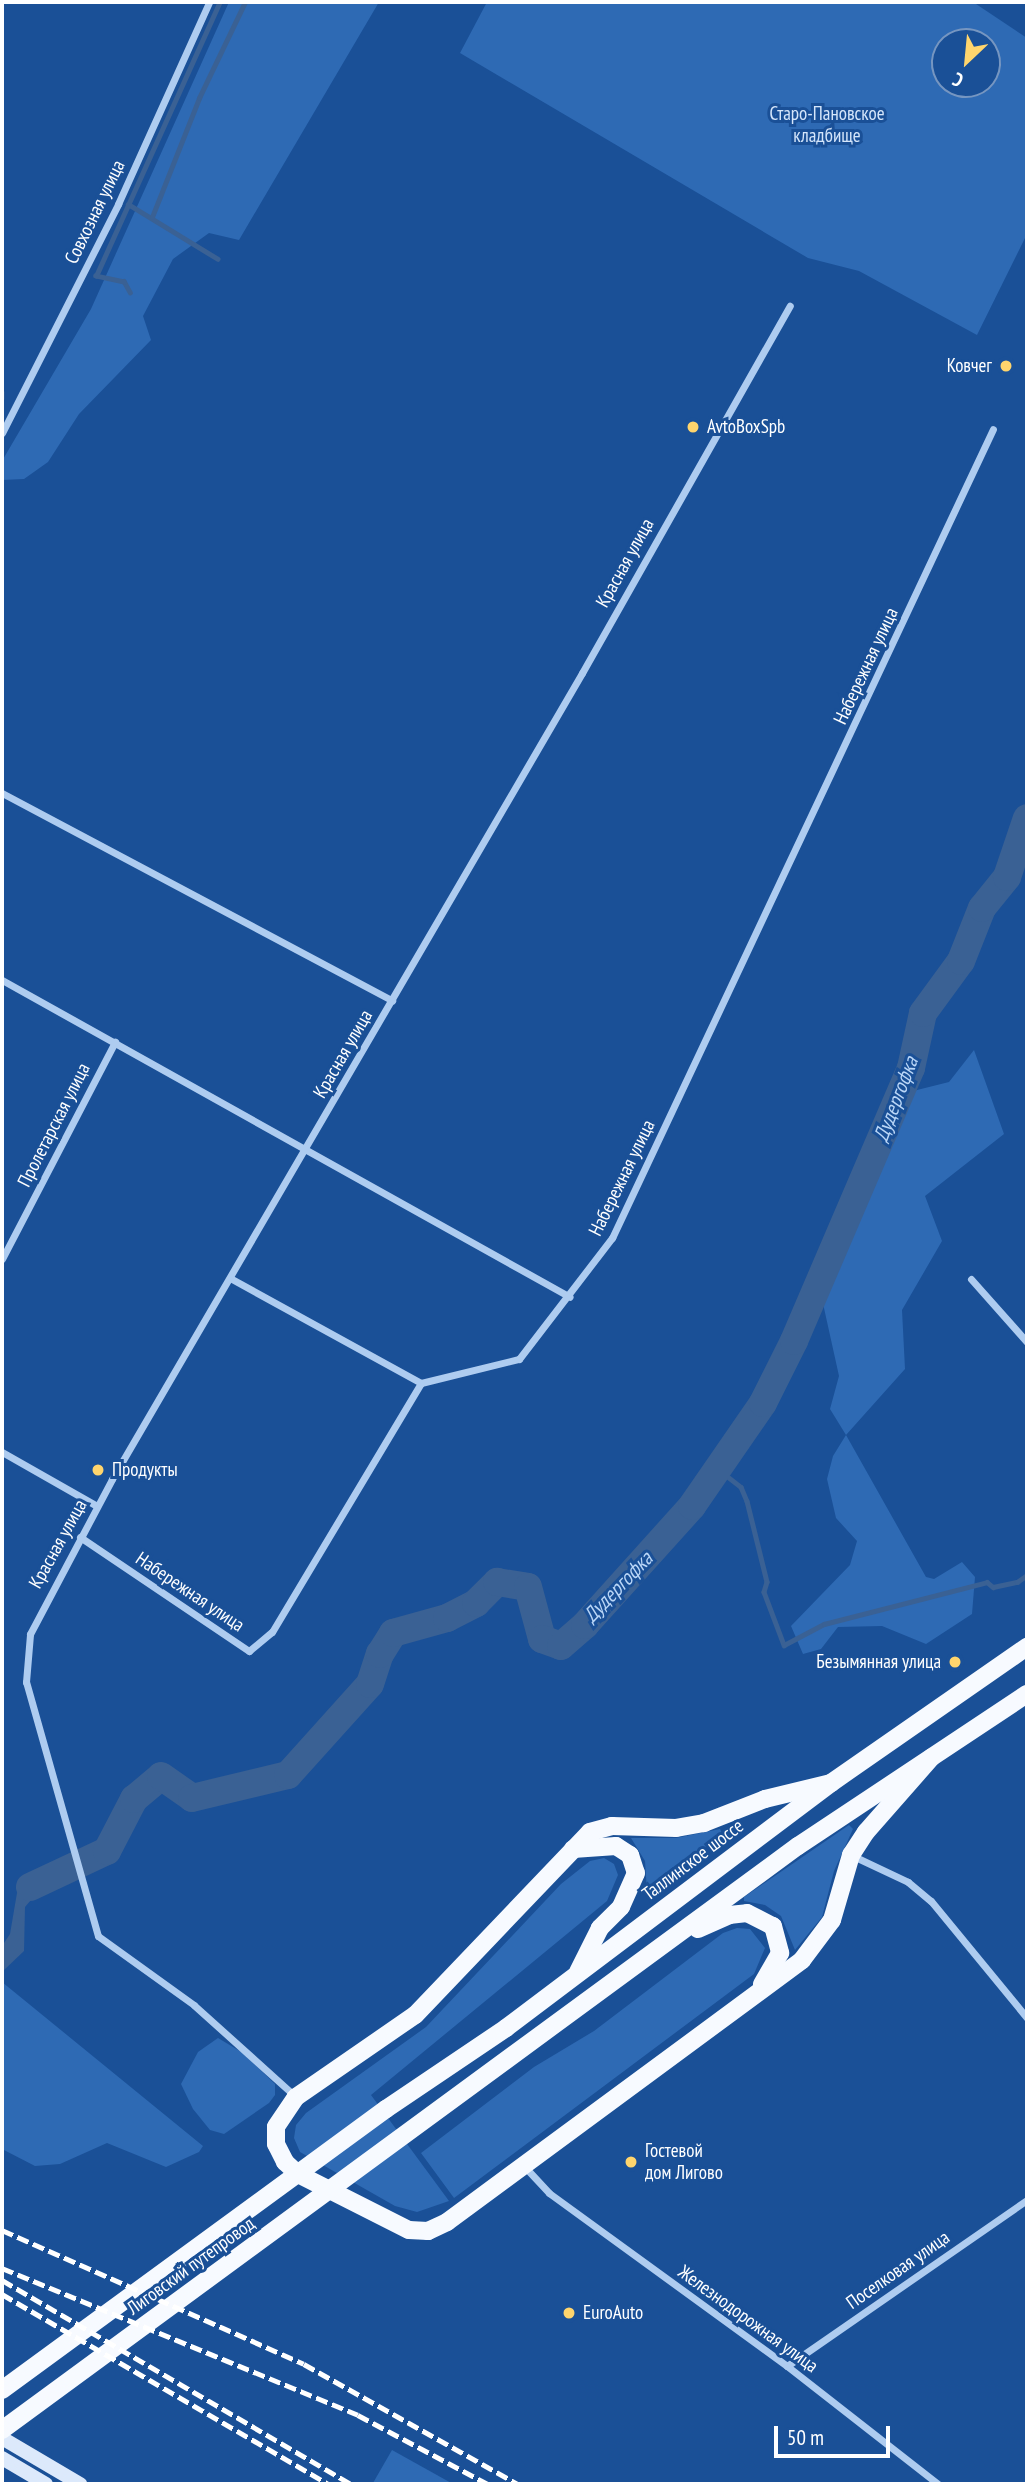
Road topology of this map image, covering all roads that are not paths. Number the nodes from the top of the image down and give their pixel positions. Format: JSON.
{"nodes":[{"id":1,"x":209,"y":2,"type":"edge"},
{"id":2,"x":790,"y":306,"type":"dead end"},
{"id":3,"x":993,"y":429,"type":"dead end"},
{"id":4,"x":2,"y":433,"type":"edge"},
{"id":5,"x":2,"y":793,"type":"edge"},
{"id":6,"x":2,"y":980,"type":"edge"},
{"id":7,"x":392,"y":1000,"type":"junction"},
{"id":8,"x":114,"y":1042,"type":"junction"},
{"id":9,"x":306,"y":1151,"type":"junction"},
{"id":10,"x":2,"y":1259,"type":"edge"},
{"id":11,"x":230,"y":1278,"type":"junction"},
{"id":12,"x":971,"y":1279,"type":"dead end"},
{"id":13,"x":570,"y":1297,"type":"junction"},
{"id":14,"x":1027,"y":1342,"type":"edge"},
{"id":15,"x":421,"y":1383,"type":"junction"},
{"id":16,"x":2,"y":1452,"type":"edge"},
{"id":17,"x":97,"y":1506,"type":"junction"},
{"id":18,"x":80,"y":1537,"type":"junction"},
{"id":19,"x":1027,"y":1647,"type":"edge"},
{"id":20,"x":1027,"y":1694,"type":"edge"},
{"id":21,"x":932,"y":1757,"type":"junction"},
{"id":22,"x":831,"y":1783,"type":"junction"},
{"id":23,"x":572,"y":1849,"type":"junction"},
{"id":24,"x":851,"y":1855,"type":"junction"},
{"id":25,"x":660,"y":1948,"type":"junction"},
{"id":26,"x":577,"y":1975,"type":"junction"},
{"id":27,"x":752,"y":1996,"type":"junction"},
{"id":28,"x":1027,"y":2018,"type":"edge"},
{"id":29,"x":296,"y":2097,"type":"junction"},
{"id":30,"x":386,"y":2109,"type":"joint"},
{"id":31,"x":524,"y":2166,"type":"junction"},
{"id":32,"x":1027,"y":2200,"type":"edge"},
{"id":33,"x":786,"y":2365,"type":"junction"},
{"id":34,"x":2,"y":2390,"type":"edge"},
{"id":35,"x":2,"y":2430,"type":"edge"},
{"id":36,"x":2,"y":2438,"type":"edge"},
{"id":37,"x":2,"y":2458,"type":"edge"},
{"id":38,"x":46,"y":2484,"type":"edge"},
{"id":39,"x":80,"y":2484,"type":"edge"},
{"id":40,"x":938,"y":2484,"type":"edge"}],
"edges":[{"from":1,"to":4,"type":"street","name":"Совхозная улица"},
{"from":2,"to":7,"type":"street","name":"Красная улица"},
{"from":3,"to":13,"type":"street","name":"Набережная улица"},
{"from":5,"to":7,"type":"street"},
{"from":6,"to":8,"type":"street"},
{"from":7,"to":9,"type":"street","name":"Красная улица"},
{"from":8,"to":9,"type":"street"},
{"from":8,"to":10,"type":"street","name":"Пролетарская улица"},
{"from":9,"to":11,"type":"street","name":"Красная улица"},
{"from":9,"to":13,"type":"street"},
{"from":11,"to":15,"type":"street"},
{"from":11,"to":17,"type":"street","name":"Красная улица"},
{"from":12,"to":14,"type":"street"},
{"from":13,"to":15,"type":"street","name":"Набережная улица"},
{"from":15,"to":18,"type":"street","name":"Набережная улица"},
{"from":16,"to":17,"type":"street"},
{"from":17,"to":18,"type":"street","name":"Красная улица"},
{"from":18,"to":29,"type":"street","name":"Красная улица"},
{"from":19,"to":22,"type":"main road","name":"Таллинское шоссе"},
{"from":20,"to":21,"type":"main road"},
{"from":21,"to":24,"type":"main road"},
{"from":21,"to":25,"type":"main road"},
{"from":22,"to":23,"type":"main road"},
{"from":22,"to":26,"type":"main road","name":"Таллинское шоссе"},
{"from":23,"to":26,"type":"main road"},
{"from":23,"to":29,"type":"main road"},
{"from":24,"to":27,"type":"main road"},
{"from":24,"to":28,"type":"street"},
{"from":25,"to":27,"type":"main road"},
{"from":25,"to":35,"type":"main road","name":"Лиговский путепровод"},
{"from":26,"to":30,"type":"main road","name":"Таллинское шоссе"},
{"from":27,"to":31,"type":"main road"},
{"from":29,"to":31,"type":"main road"},
{"from":30,"to":34,"type":"main road","name":"Лиговский путепровод"},
{"from":31,"to":33,"type":"street","name":"Железнодорожная улица"},
{"from":32,"to":33,"type":"street","name":"Поселковая улица"},
{"from":33,"to":40,"type":"street","name":"Железнодорожная улица"},
{"from":36,"to":39,"type":"main road"},
{"from":37,"to":38,"type":"main road"}]}
